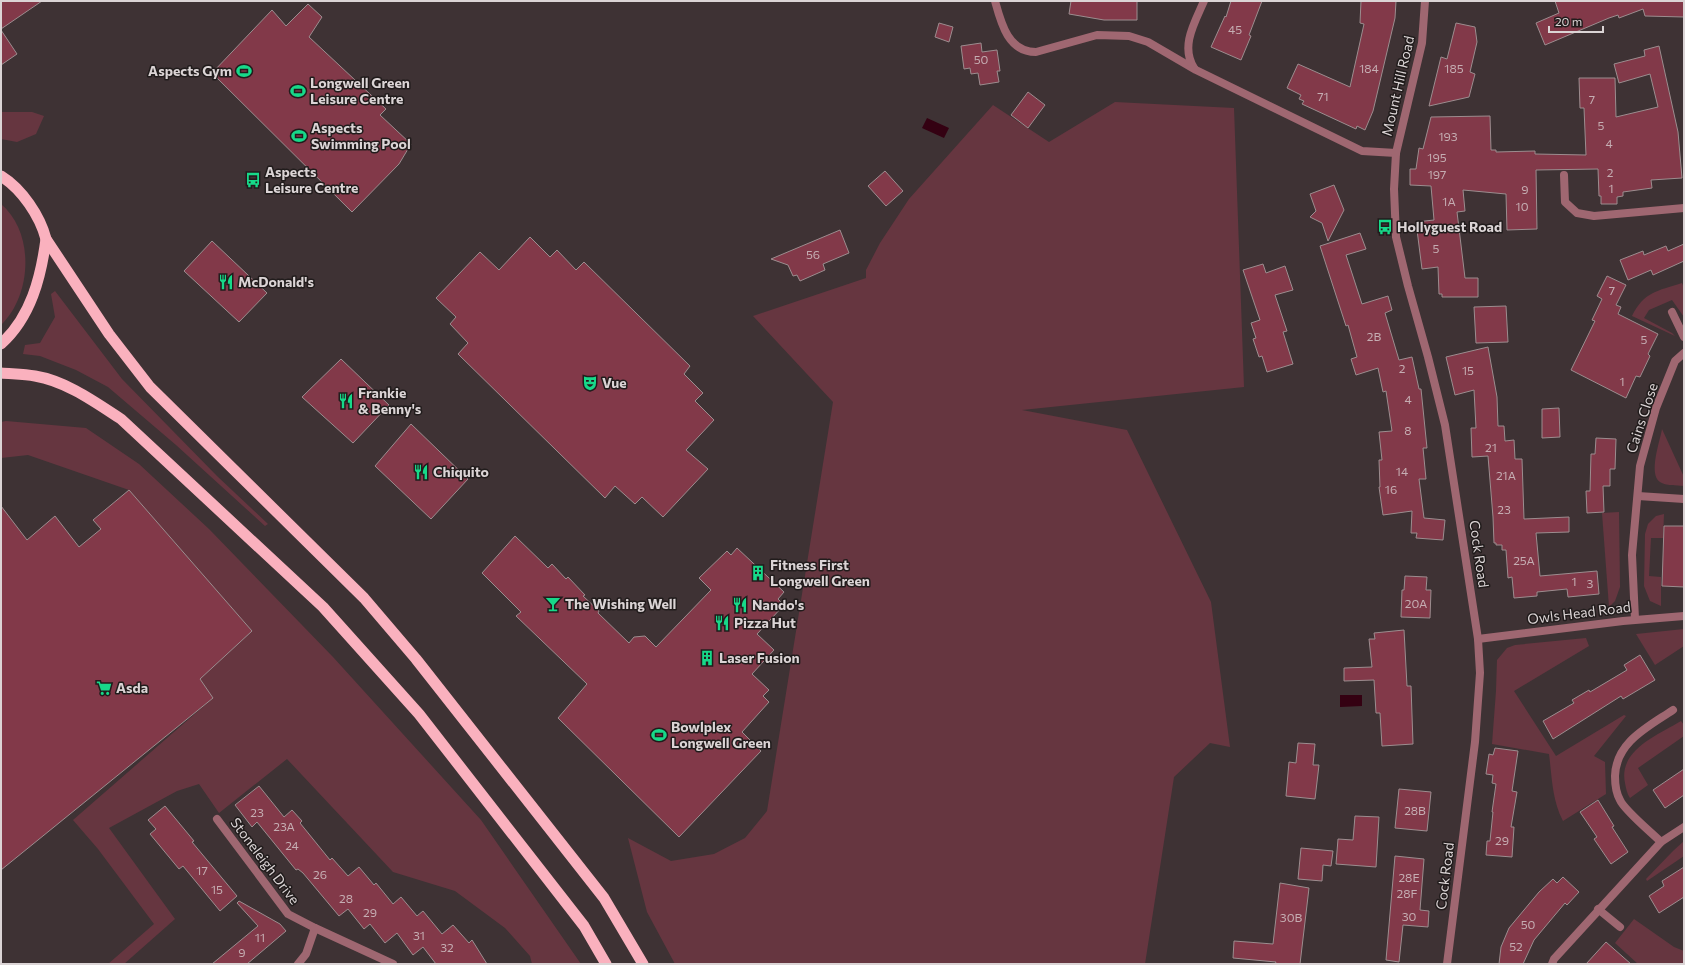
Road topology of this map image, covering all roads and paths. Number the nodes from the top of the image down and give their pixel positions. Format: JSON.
{"nodes":[{"id":1,"x":995,"y":1,"type":"edge"},
{"id":2,"x":1204,"y":1,"type":"edge"},
{"id":3,"x":1425,"y":1,"type":"edge"},
{"id":4,"x":1196,"y":70,"type":"junction"},
{"id":5,"x":1396,"y":153,"type":"junction"},
{"id":6,"x":1564,"y":175,"type":"dead end"},
{"id":7,"x":1,"y":176,"type":"edge"},
{"id":8,"x":1684,"y":208,"type":"edge"},
{"id":9,"x":46,"y":239,"type":"junction"},
{"id":10,"x":1672,"y":312,"type":"dead end"},
{"id":11,"x":1684,"y":337,"type":"edge"},
{"id":12,"x":1,"y":344,"type":"edge"},
{"id":13,"x":1684,"y":353,"type":"edge"},
{"id":14,"x":1,"y":373,"type":"edge"},
{"id":15,"x":1638,"y":496,"type":"junction"},
{"id":16,"x":1684,"y":499,"type":"edge"},
{"id":17,"x":1684,"y":616,"type":"edge"},
{"id":18,"x":1635,"y":619,"type":"junction"},
{"id":19,"x":1478,"y":640,"type":"junction"},
{"id":20,"x":1673,"y":710,"type":"dead end"},
{"id":21,"x":217,"y":819,"type":"dead end"},
{"id":22,"x":1684,"y":827,"type":"edge"},
{"id":23,"x":1661,"y":842,"type":"junction"},
{"id":24,"x":1598,"y":910,"type":"junction"},
{"id":25,"x":1620,"y":927,"type":"dead end"},
{"id":26,"x":315,"y":928,"type":"junction"},
{"id":27,"x":298,"y":964,"type":"edge"},
{"id":28,"x":393,"y":964,"type":"edge"},
{"id":29,"x":606,"y":964,"type":"edge"},
{"id":30,"x":643,"y":964,"type":"edge"},
{"id":31,"x":1447,"y":964,"type":"edge"},
{"id":32,"x":1552,"y":964,"type":"edge"}],
"edges":[{"from":1,"to":4,"type":"street"},
{"from":2,"to":4,"type":"street"},
{"from":3,"to":5,"type":"street","name":"Mount Hill Road"},
{"from":4,"to":5,"type":"street"},
{"from":5,"to":19,"type":"street","name":"Cock Road"},
{"from":6,"to":8,"type":"street"},
{"from":7,"to":9,"type":"highway"},
{"from":9,"to":12,"type":"highway"},
{"from":9,"to":30,"type":"highway"},
{"from":10,"to":11,"type":"street"},
{"from":13,"to":15,"type":"street","name":"Cains Close"},
{"from":14,"to":29,"type":"highway"},
{"from":15,"to":16,"type":"street"},
{"from":15,"to":18,"type":"street","name":"Cains Close"},
{"from":17,"to":18,"type":"street","name":"Owls Head Road"},
{"from":18,"to":19,"type":"street","name":"Owls Head Road"},
{"from":19,"to":31,"type":"street","name":"Cock Road"},
{"from":20,"to":23,"type":"street"},
{"from":21,"to":26,"type":"street","name":"Stoneleigh Drive"},
{"from":22,"to":23,"type":"street"},
{"from":23,"to":24,"type":"street"},
{"from":24,"to":25,"type":"street"},
{"from":24,"to":32,"type":"street"},
{"from":26,"to":27,"type":"street"},
{"from":26,"to":28,"type":"street","name":"Stoneleigh Drive"}]}
